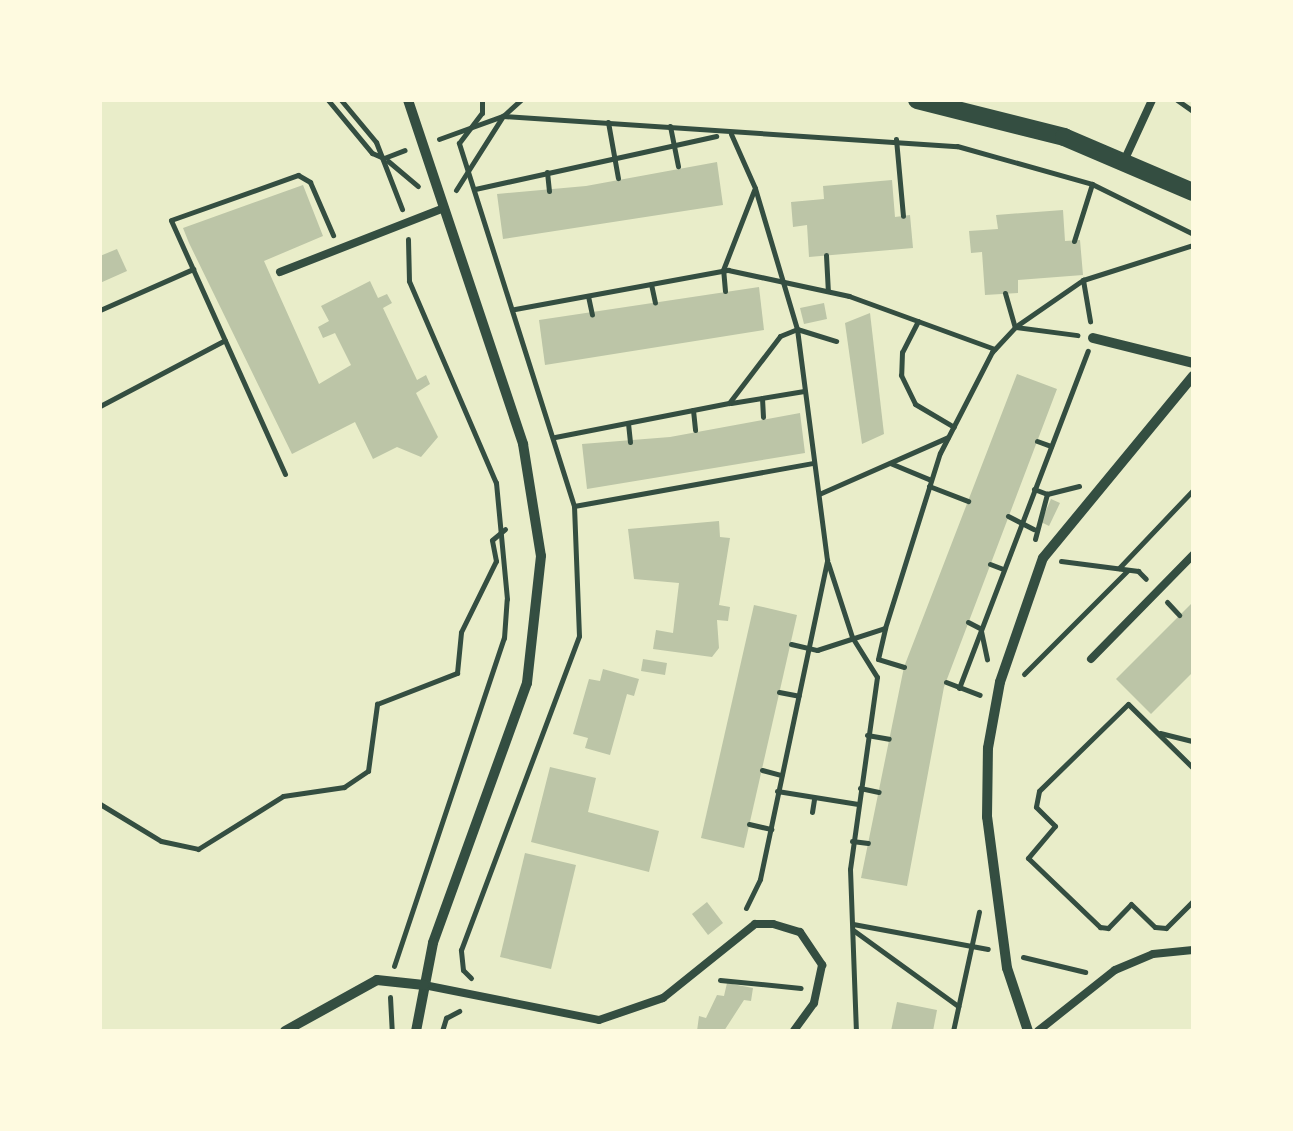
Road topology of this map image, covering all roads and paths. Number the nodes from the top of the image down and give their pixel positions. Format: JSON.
{"nodes":[{"id":1,"x":341,"y":100,"type":"edge"},
{"id":2,"x":408,"y":100,"type":"edge"},
{"id":3,"x":482,"y":100,"type":"edge"},
{"id":4,"x":521,"y":100,"type":"edge"},
{"id":5,"x":917,"y":100,"type":"edge"},
{"id":6,"x":1152,"y":100,"type":"edge"},
{"id":7,"x":1177,"y":100,"type":"edge"},
{"id":8,"x":1193,"y":111,"type":"edge"},
{"id":9,"x":503,"y":116,"type":"junction"},
{"id":10,"x":608,"y":122,"type":"junction"},
{"id":11,"x":670,"y":126,"type":"junction"},
{"id":12,"x":720,"y":134,"type":"junction"},
{"id":13,"x":730,"y":134,"type":"junction"},
{"id":14,"x":896,"y":139,"type":"junction"},
{"id":15,"x":459,"y":143,"type":"dead end"},
{"id":16,"x":674,"y":147,"type":"junction"},
{"id":17,"x":614,"y":159,"type":"junction"},
{"id":18,"x":1124,"y":161,"type":"junction"},
{"id":19,"x":678,"y":166,"type":"dead end"},
{"id":20,"x":469,"y":170,"type":"dead end"},
{"id":21,"x":547,"y":172,"type":"junction"},
{"id":22,"x":618,"y":178,"type":"dead end"},
{"id":23,"x":1092,"y":184,"type":"junction"},
{"id":24,"x":755,"y":188,"type":"junction"},
{"id":25,"x":475,"y":190,"type":"dead end"},
{"id":26,"x":549,"y":191,"type":"dead end"},
{"id":27,"x":1193,"y":192,"type":"edge"},
{"id":28,"x":444,"y":208,"type":"junction"},
{"id":29,"x":903,"y":216,"type":"dead end"},
{"id":30,"x":406,"y":222,"type":"junction"},
{"id":31,"x":1193,"y":234,"type":"edge"},
{"id":32,"x":1074,"y":240,"type":"dead end"},
{"id":33,"x":1193,"y":245,"type":"edge"},
{"id":34,"x":338,"y":247,"type":"junction"},
{"id":35,"x":826,"y":256,"type":"dead end"},
{"id":36,"x":193,"y":269,"type":"junction"},
{"id":37,"x":722,"y":270,"type":"junction"},
{"id":38,"x":280,"y":272,"type":"dead end"},
{"id":39,"x":785,"y":279,"type":"junction"},
{"id":40,"x":1083,"y":280,"type":"junction"},
{"id":41,"x":652,"y":284,"type":"junction"},
{"id":42,"x":725,"y":291,"type":"dead end"},
{"id":43,"x":828,"y":291,"type":"junction"},
{"id":44,"x":1005,"y":293,"type":"dead end"},
{"id":45,"x":588,"y":296,"type":"junction"},
{"id":46,"x":655,"y":303,"type":"dead end"},
{"id":47,"x":515,"y":309,"type":"dead end"},
{"id":48,"x":100,"y":310,"type":"edge"},
{"id":49,"x":592,"y":315,"type":"dead end"},
{"id":50,"x":918,"y":320,"type":"junction"},
{"id":51,"x":1016,"y":327,"type":"junction"},
{"id":52,"x":797,"y":330,"type":"junction"},
{"id":53,"x":1093,"y":338,"type":"junction"},
{"id":54,"x":225,"y":340,"type":"junction"},
{"id":55,"x":836,"y":341,"type":"dead end"},
{"id":56,"x":995,"y":349,"type":"junction"},
{"id":57,"x":1193,"y":363,"type":"edge"},
{"id":58,"x":1193,"y":376,"type":"edge"},
{"id":59,"x":804,"y":391,"type":"junction"},
{"id":60,"x":762,"y":398,"type":"junction"},
{"id":61,"x":728,"y":403,"type":"junction"},
{"id":62,"x":100,"y":406,"type":"edge"},
{"id":63,"x":693,"y":410,"type":"junction"},
{"id":64,"x":763,"y":417,"type":"dead end"},
{"id":65,"x":628,"y":422,"type":"junction"},
{"id":66,"x":954,"y":427,"type":"junction"},
{"id":67,"x":696,"y":430,"type":"dead end"},
{"id":68,"x":555,"y":437,"type":"dead end"},
{"id":69,"x":948,"y":437,"type":"junction"},
{"id":70,"x":1037,"y":441,"type":"dead end"},
{"id":71,"x":630,"y":442,"type":"dead end"},
{"id":72,"x":1050,"y":446,"type":"junction"},
{"id":73,"x":813,"y":463,"type":"junction"},
{"id":74,"x":890,"y":463,"type":"junction"},
{"id":75,"x":285,"y":474,"type":"dead end"},
{"id":76,"x":930,"y":483,"type":"junction"},
{"id":77,"x":1034,"y":490,"type":"junction"},
{"id":78,"x":1193,"y":490,"type":"edge"},
{"id":79,"x":819,"y":494,"type":"junction"},
{"id":80,"x":968,"y":501,"type":"dead end"},
{"id":81,"x":574,"y":506,"type":"dead end"},
{"id":82,"x":1008,"y":516,"type":"dead end"},
{"id":83,"x":1021,"y":524,"type":"junction"},
{"id":84,"x":505,"y":529,"type":"junction"},
{"id":85,"x":1193,"y":555,"type":"edge"},
{"id":86,"x":1043,"y":558,"type":"junction"},
{"id":87,"x":827,"y":560,"type":"junction"},
{"id":88,"x":990,"y":564,"type":"dead end"},
{"id":89,"x":1003,"y":569,"type":"junction"},
{"id":90,"x":1128,"y":570,"type":"dead end"},
{"id":91,"x":968,"y":622,"type":"dead end"},
{"id":92,"x":885,"y":628,"type":"junction"},
{"id":93,"x":980,"y":628,"type":"junction"},
{"id":94,"x":855,"y":641,"type":"junction"},
{"id":95,"x":790,"y":644,"type":"dead end"},
{"id":96,"x":809,"y":648,"type":"junction"},
{"id":97,"x":878,"y":659,"type":"junction"},
{"id":98,"x":1091,"y":659,"type":"dead end"},
{"id":99,"x":904,"y":667,"type":"dead end"},
{"id":100,"x":877,"y":677,"type":"junction"},
{"id":101,"x":946,"y":682,"type":"dead end"},
{"id":102,"x":780,"y":692,"type":"dead end"},
{"id":103,"x":799,"y":696,"type":"junction"},
{"id":104,"x":997,"y":701,"type":"junction"},
{"id":105,"x":1157,"y":732,"type":"junction"},
{"id":106,"x":868,"y":735,"type":"junction"},
{"id":107,"x":889,"y":739,"type":"dead end"},
{"id":108,"x":1193,"y":741,"type":"edge"},
{"id":109,"x":1193,"y":768,"type":"edge"},
{"id":110,"x":762,"y":770,"type":"dead end"},
{"id":111,"x":781,"y":775,"type":"junction"},
{"id":112,"x":860,"y":788,"type":"junction"},
{"id":113,"x":777,"y":792,"type":"junction"},
{"id":114,"x":879,"y":792,"type":"dead end"},
{"id":115,"x":814,"y":798,"type":"junction"},
{"id":116,"x":100,"y":804,"type":"edge"},
{"id":117,"x":858,"y":804,"type":"junction"},
{"id":118,"x":812,"y":812,"type":"dead end"},
{"id":119,"x":749,"y":824,"type":"dead end"},
{"id":120,"x":771,"y":829,"type":"junction"},
{"id":121,"x":852,"y":841,"type":"junction"},
{"id":122,"x":868,"y":843,"type":"dead end"},
{"id":123,"x":1193,"y":901,"type":"edge"},
{"id":124,"x":743,"y":912,"type":"dead end"},
{"id":125,"x":853,"y":927,"type":"junction"},
{"id":126,"x":972,"y":945,"type":"junction"},
{"id":127,"x":461,"y":950,"type":"dead end"},
{"id":128,"x":1193,"y":950,"type":"edge"},
{"id":129,"x":1004,"y":953,"type":"junction"},
{"id":130,"x":392,"y":971,"type":"dead end"},
{"id":131,"x":1104,"y":976,"type":"junction"},
{"id":132,"x":473,"y":980,"type":"dead end"},
{"id":133,"x":720,"y":980,"type":"dead end"},
{"id":134,"x":424,"y":985,"type":"junction"},
{"id":135,"x":819,"y":990,"type":"junction"},
{"id":136,"x":388,"y":994,"type":"dead end"},
{"id":137,"x":958,"y":1006,"type":"junction"},
{"id":138,"x":466,"y":1010,"type":"dead end"},
{"id":139,"x":855,"y":1030,"type":"edge"},
{"id":140,"x":285,"y":1031,"type":"edge"},
{"id":141,"x":392,"y":1031,"type":"edge"},
{"id":142,"x":416,"y":1031,"type":"edge"},
{"id":143,"x":442,"y":1031,"type":"edge"},
{"id":144,"x":794,"y":1031,"type":"edge"},
{"id":145,"x":954,"y":1031,"type":"edge"},
{"id":146,"x":1028,"y":1031,"type":"edge"},
{"id":147,"x":1038,"y":1031,"type":"edge"}],
"edges":[{"from":1,"to":30,"type":"path"},
{"from":2,"to":28,"type":"street"},
{"from":3,"to":15,"type":"path"},
{"from":4,"to":9,"type":"path"},
{"from":5,"to":18,"type":"street"},
{"from":6,"to":18,"type":"lane"},
{"from":7,"to":8,"type":"path"},
{"from":9,"to":10,"type":"path"},
{"from":9,"to":20,"type":"path"},
{"from":10,"to":11,"type":"path"},
{"from":10,"to":17,"type":"path"},
{"from":11,"to":12,"type":"path"},
{"from":11,"to":16,"type":"path"},
{"from":12,"to":13,"type":"path"},
{"from":12,"to":16,"type":"path"},
{"from":13,"to":14,"type":"path"},
{"from":13,"to":24,"type":"path"},
{"from":14,"to":23,"type":"path"},
{"from":14,"to":29,"type":"path"},
{"from":16,"to":17,"type":"path"},
{"from":16,"to":19,"type":"path"},
{"from":17,"to":21,"type":"path"},
{"from":17,"to":22,"type":"path"},
{"from":18,"to":27,"type":"street"},
{"from":21,"to":25,"type":"path"},
{"from":21,"to":26,"type":"path"},
{"from":23,"to":31,"type":"path"},
{"from":23,"to":32,"type":"path"},
{"from":24,"to":37,"type":"path"},
{"from":24,"to":39,"type":"path"},
{"from":28,"to":30,"type":"lane"},
{"from":28,"to":134,"type":"street"},
{"from":30,"to":34,"type":"lane"},
{"from":30,"to":84,"type":"path"},
{"from":33,"to":40,"type":"path"},
{"from":34,"to":36,"type":"path"},
{"from":34,"to":38,"type":"lane"},
{"from":35,"to":43,"type":"path"},
{"from":36,"to":48,"type":"path"},
{"from":36,"to":54,"type":"path"},
{"from":37,"to":39,"type":"path"},
{"from":37,"to":41,"type":"path"},
{"from":37,"to":42,"type":"path"},
{"from":39,"to":43,"type":"path"},
{"from":39,"to":52,"type":"path"},
{"from":40,"to":51,"type":"path"},
{"from":40,"to":53,"type":"path"},
{"from":41,"to":45,"type":"path"},
{"from":41,"to":46,"type":"path"},
{"from":43,"to":50,"type":"path"},
{"from":44,"to":51,"type":"path"},
{"from":45,"to":47,"type":"path"},
{"from":45,"to":49,"type":"path"},
{"from":50,"to":56,"type":"path"},
{"from":50,"to":66,"type":"path"},
{"from":51,"to":53,"type":"path"},
{"from":51,"to":56,"type":"path"},
{"from":52,"to":55,"type":"path"},
{"from":52,"to":59,"type":"path"},
{"from":52,"to":61,"type":"path"},
{"from":53,"to":57,"type":"street"},
{"from":53,"to":72,"type":"path"},
{"from":54,"to":62,"type":"path"},
{"from":54,"to":75,"type":"path"},
{"from":56,"to":66,"type":"path"},
{"from":58,"to":86,"type":"street"},
{"from":59,"to":60,"type":"path"},
{"from":59,"to":73,"type":"path"},
{"from":60,"to":61,"type":"path"},
{"from":60,"to":64,"type":"path"},
{"from":61,"to":63,"type":"path"},
{"from":63,"to":65,"type":"path"},
{"from":63,"to":67,"type":"path"},
{"from":65,"to":68,"type":"path"},
{"from":65,"to":71,"type":"path"},
{"from":66,"to":69,"type":"path"},
{"from":69,"to":74,"type":"path"},
{"from":69,"to":76,"type":"path"},
{"from":70,"to":72,"type":"path"},
{"from":72,"to":77,"type":"path"},
{"from":73,"to":79,"type":"path"},
{"from":73,"to":81,"type":"path"},
{"from":74,"to":76,"type":"path"},
{"from":74,"to":79,"type":"path"},
{"from":76,"to":80,"type":"path"},
{"from":76,"to":92,"type":"path"},
{"from":77,"to":83,"type":"path"},
{"from":77,"to":83,"type":"path"},
{"from":78,"to":86,"type":"path"},
{"from":79,"to":87,"type":"path"},
{"from":82,"to":83,"type":"path"},
{"from":83,"to":89,"type":"path"},
{"from":84,"to":116,"type":"path"},
{"from":84,"to":130,"type":"path"},
{"from":85,"to":98,"type":"lane"},
{"from":86,"to":104,"type":"street"},
{"from":87,"to":94,"type":"path"},
{"from":87,"to":96,"type":"path"},
{"from":88,"to":89,"type":"path"},
{"from":89,"to":93,"type":"path"},
{"from":90,"to":104,"type":"path"},
{"from":91,"to":93,"type":"path"},
{"from":92,"to":94,"type":"path"},
{"from":92,"to":97,"type":"path"},
{"from":93,"to":101,"type":"path"},
{"from":94,"to":96,"type":"path"},
{"from":94,"to":100,"type":"path"},
{"from":95,"to":96,"type":"path"},
{"from":96,"to":103,"type":"path"},
{"from":97,"to":99,"type":"path"},
{"from":97,"to":100,"type":"path"},
{"from":100,"to":106,"type":"path"},
{"from":102,"to":103,"type":"path"},
{"from":103,"to":111,"type":"path"},
{"from":104,"to":129,"type":"street"},
{"from":105,"to":108,"type":"path"},
{"from":105,"to":109,"type":"path"},
{"from":105,"to":123,"type":"path"},
{"from":106,"to":107,"type":"path"},
{"from":106,"to":112,"type":"path"},
{"from":110,"to":111,"type":"path"},
{"from":111,"to":113,"type":"path"},
{"from":112,"to":114,"type":"path"},
{"from":112,"to":117,"type":"path"},
{"from":113,"to":115,"type":"path"},
{"from":113,"to":120,"type":"path"},
{"from":115,"to":117,"type":"path"},
{"from":115,"to":118,"type":"path"},
{"from":117,"to":121,"type":"path"},
{"from":119,"to":120,"type":"path"},
{"from":120,"to":124,"type":"path"},
{"from":121,"to":122,"type":"path"},
{"from":121,"to":125,"type":"path"},
{"from":125,"to":126,"type":"path"},
{"from":125,"to":137,"type":"path"},
{"from":125,"to":139,"type":"path"},
{"from":126,"to":129,"type":"path"},
{"from":126,"to":137,"type":"path"},
{"from":127,"to":132,"type":"path"},
{"from":128,"to":131,"type":"lane"},
{"from":129,"to":131,"type":"path"},
{"from":129,"to":146,"type":"street"},
{"from":131,"to":147,"type":"lane"},
{"from":133,"to":135,"type":"path"},
{"from":134,"to":135,"type":"lane"},
{"from":134,"to":140,"type":"street"},
{"from":134,"to":142,"type":"street"},
{"from":135,"to":144,"type":"lane"},
{"from":136,"to":141,"type":"path"},
{"from":137,"to":145,"type":"path"},
{"from":138,"to":143,"type":"path"}]}
